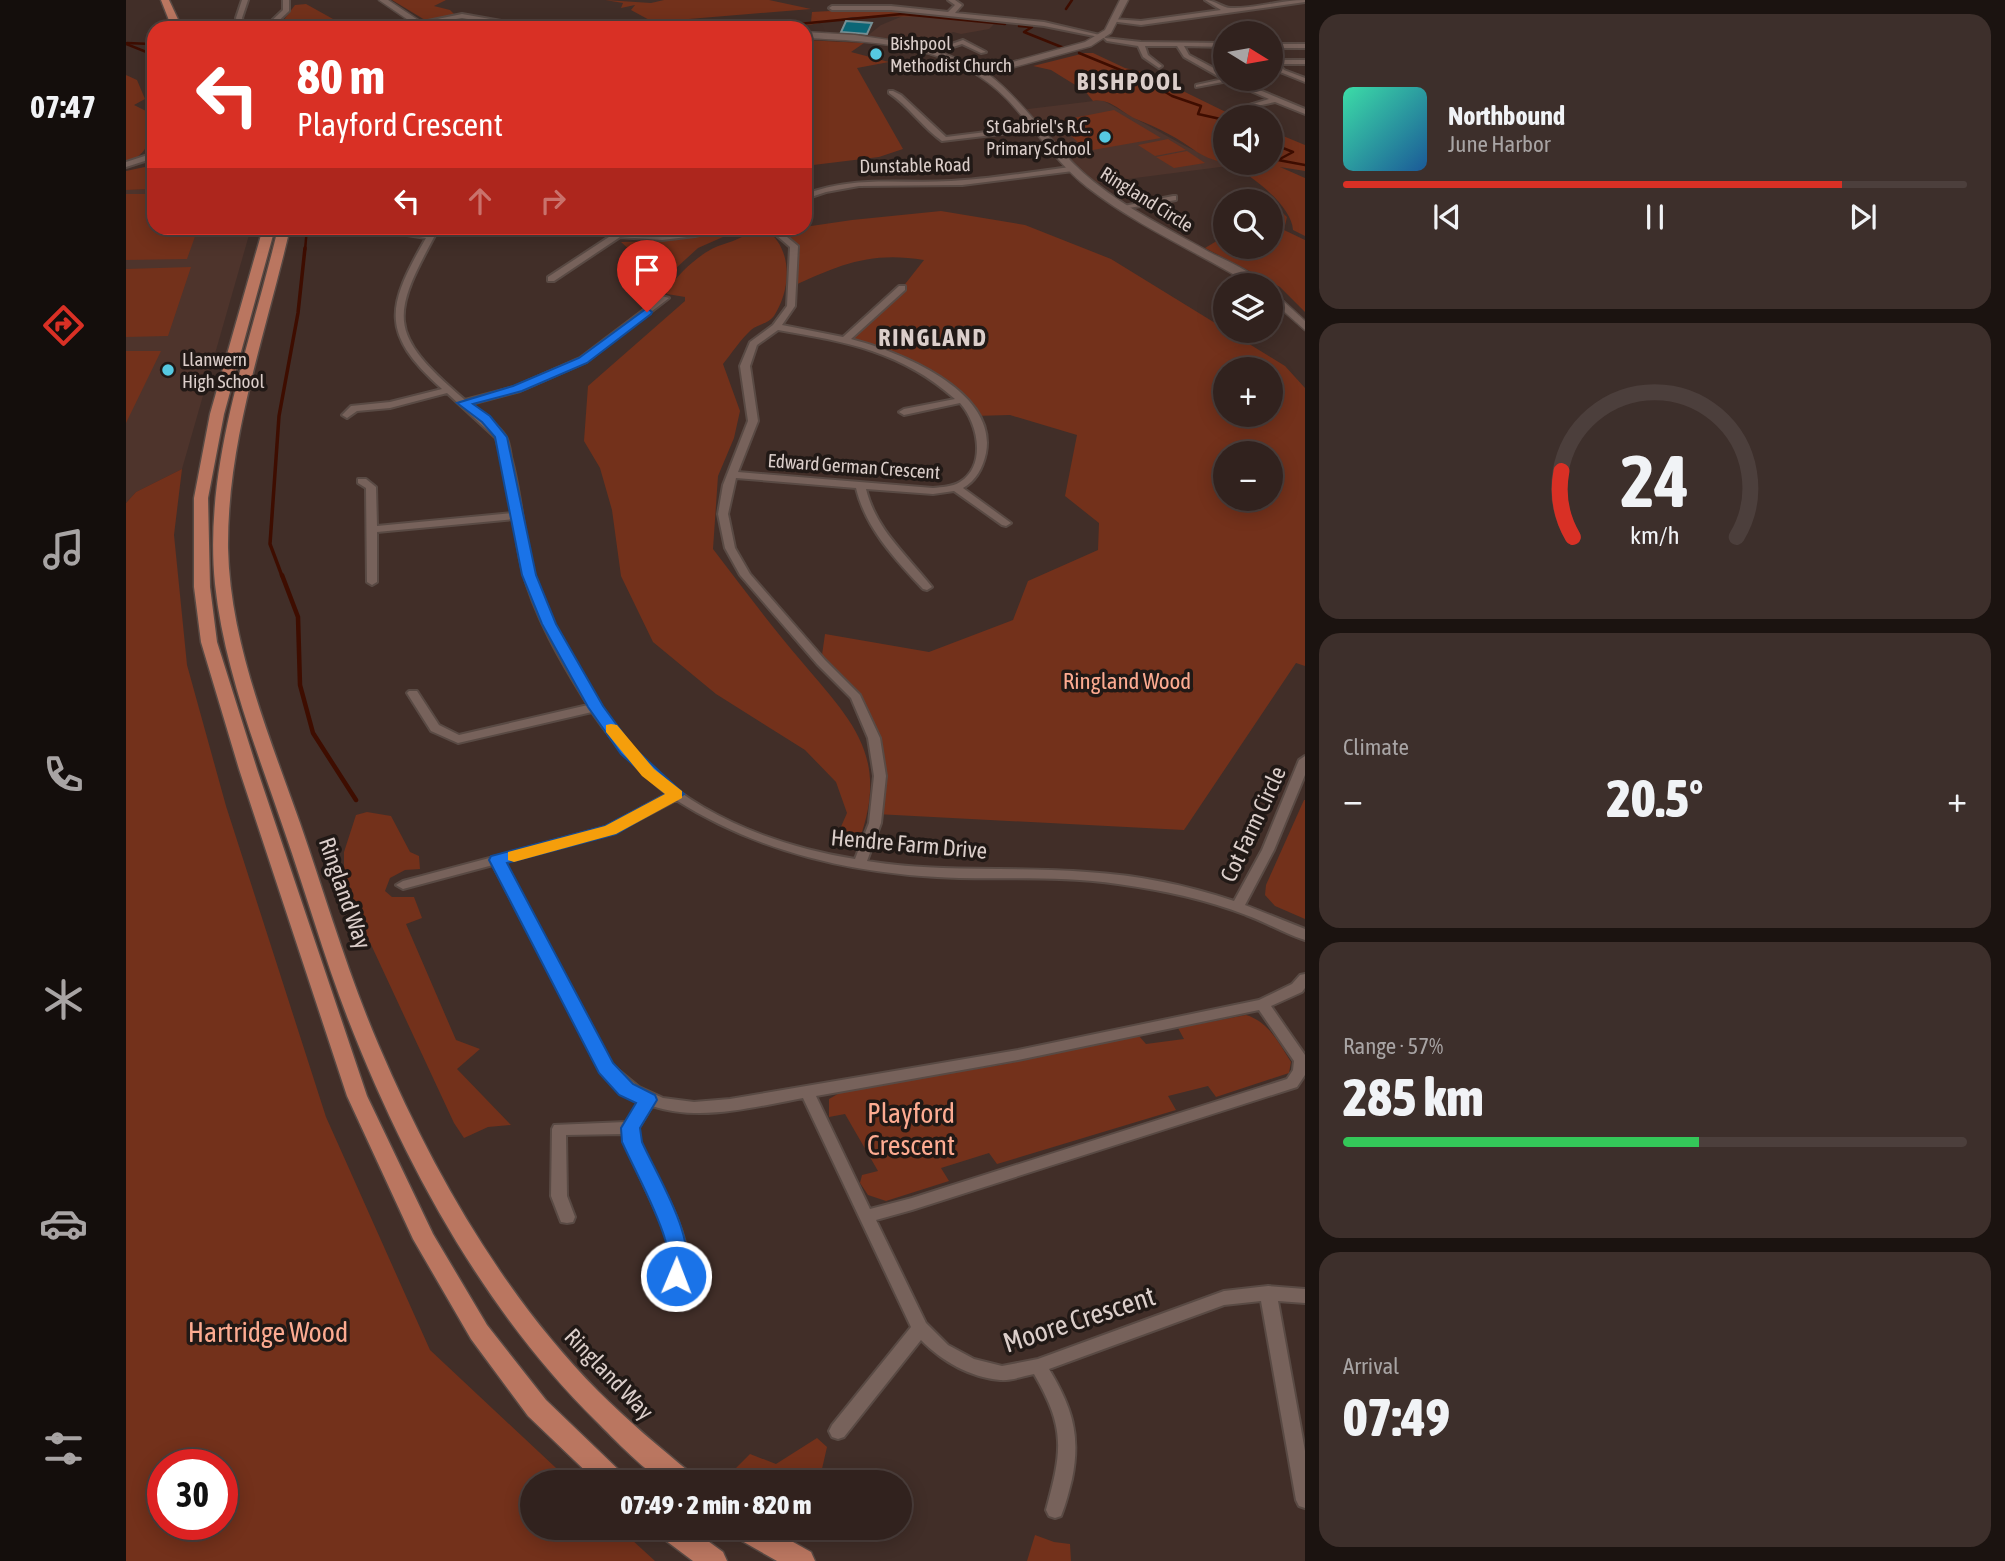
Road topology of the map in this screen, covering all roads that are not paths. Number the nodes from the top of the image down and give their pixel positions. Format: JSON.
{"nodes":[{"id":1,"x":165,"y":0,"type":"edge"},
{"id":2,"x":245,"y":0,"type":"edge"},
{"id":3,"x":286,"y":0,"type":"edge"},
{"id":4,"x":383,"y":0,"type":"edge"},
{"id":5,"x":951,"y":0,"type":"edge"},
{"id":6,"x":1124,"y":0,"type":"edge"},
{"id":7,"x":1208,"y":0,"type":"edge"},
{"id":8,"x":1304,"y":0,"type":"edge"},
{"id":9,"x":832,"y":8,"type":"dead end"},
{"id":10,"x":1228,"y":10,"type":"junction"},
{"id":11,"x":950,"y":14,"type":"junction"},
{"id":12,"x":174,"y":21,"type":"edge"},
{"id":13,"x":240,"y":21,"type":"edge"},
{"id":14,"x":275,"y":21,"type":"edge"},
{"id":15,"x":416,"y":21,"type":"edge"},
{"id":16,"x":443,"y":21,"type":"edge"},
{"id":17,"x":490,"y":21,"type":"edge"},
{"id":18,"x":1023,"y":22,"type":"junction"},
{"id":19,"x":1113,"y":22,"type":"junction"},
{"id":20,"x":989,"y":28,"type":"dead end"},
{"id":21,"x":812,"y":36,"type":"edge"},
{"id":22,"x":1105,"y":38,"type":"junction"},
{"id":23,"x":1141,"y":44,"type":"junction"},
{"id":24,"x":1180,"y":45,"type":"junction"},
{"id":25,"x":1213,"y":45,"type":"edge"},
{"id":26,"x":1283,"y":46,"type":"edge"},
{"id":27,"x":1305,"y":46,"type":"edge"},
{"id":28,"x":932,"y":52,"type":"junction"},
{"id":29,"x":983,"y":52,"type":"dead end"},
{"id":30,"x":1305,"y":62,"type":"edge"},
{"id":31,"x":1159,"y":66,"type":"dead end"},
{"id":32,"x":1213,"y":70,"type":"edge"},
{"id":33,"x":981,"y":73,"type":"junction"},
{"id":34,"x":1305,"y":80,"type":"edge"},
{"id":35,"x":1213,"y":82,"type":"edge"},
{"id":36,"x":1198,"y":86,"type":"dead end"},
{"id":37,"x":1255,"y":91,"type":"edge"},
{"id":38,"x":891,"y":92,"type":"dead end"},
{"id":39,"x":1274,"y":100,"type":"junction"},
{"id":40,"x":1256,"y":105,"type":"edge"},
{"id":41,"x":1305,"y":112,"type":"edge"},
{"id":42,"x":1034,"y":128,"type":"junction"},
{"id":43,"x":147,"y":158,"type":"edge"},
{"id":44,"x":126,"y":165,"type":"edge"},
{"id":45,"x":1070,"y":169,"type":"junction"},
{"id":46,"x":812,"y":194,"type":"edge"},
{"id":47,"x":1173,"y":198,"type":"dead end"},
{"id":48,"x":1123,"y":207,"type":"junction"},
{"id":49,"x":267,"y":235,"type":"edge"},
{"id":50,"x":282,"y":235,"type":"edge"},
{"id":51,"x":432,"y":235,"type":"edge"},
{"id":52,"x":618,"y":235,"type":"joint"},
{"id":53,"x":664,"y":235,"type":"edge"},
{"id":54,"x":781,"y":235,"type":"edge"},
{"id":55,"x":1238,"y":273,"type":"edge"},
{"id":56,"x":551,"y":279,"type":"dead end"},
{"id":57,"x":902,"y":288,"type":"dead end"},
{"id":58,"x":665,"y":298,"type":"dead end"},
{"id":59,"x":1283,"y":305,"type":"edge"},
{"id":60,"x":776,"y":327,"type":"junction"},
{"id":61,"x":1305,"y":327,"type":"edge"},
{"id":62,"x":845,"y":340,"type":"junction"},
{"id":63,"x":450,"y":390,"type":"junction"},
{"id":64,"x":962,"y":400,"type":"junction"},
{"id":65,"x":463,"y":403,"type":"junction"},
{"id":66,"x":904,"y":412,"type":"dead end"},
{"id":67,"x":347,"y":415,"type":"dead end"},
{"id":68,"x":732,"y":475,"type":"junction"},
{"id":69,"x":362,"y":481,"type":"dead end"},
{"id":70,"x":860,"y":485,"type":"junction"},
{"id":71,"x":958,"y":489,"type":"junction"},
{"id":72,"x":517,"y":516,"type":"junction"},
{"id":73,"x":1006,"y":523,"type":"dead end"},
{"id":74,"x":374,"y":529,"type":"junction"},
{"id":75,"x":372,"y":582,"type":"dead end"},
{"id":76,"x":927,"y":587,"type":"dead end"},
{"id":77,"x":413,"y":693,"type":"dead end"},
{"id":78,"x":596,"y":707,"type":"junction"},
{"id":79,"x":1305,"y":760,"type":"edge"},
{"id":80,"x":676,"y":794,"type":"junction"},
{"id":81,"x":497,"y":860,"type":"junction"},
{"id":82,"x":859,"y":864,"type":"junction"},
{"id":83,"x":402,"y":885,"type":"dead end"},
{"id":84,"x":1237,"y":906,"type":"junction"},
{"id":85,"x":1305,"y":935,"type":"edge"},
{"id":86,"x":1305,"y":979,"type":"edge"},
{"id":87,"x":1262,"y":1004,"type":"junction"},
{"id":88,"x":807,"y":1092,"type":"junction"},
{"id":89,"x":648,"y":1100,"type":"junction"},
{"id":90,"x":630,"y":1128,"type":"junction"},
{"id":91,"x":866,"y":1216,"type":"junction"},
{"id":92,"x":567,"y":1217,"type":"dead end"},
{"id":93,"x":1268,"y":1293,"type":"junction"},
{"id":94,"x":666,"y":1295,"type":"dead end"},
{"id":95,"x":1305,"y":1296,"type":"edge"},
{"id":96,"x":920,"y":1328,"type":"junction"},
{"id":97,"x":1038,"y":1366,"type":"junction"},
{"id":98,"x":838,"y":1431,"type":"dead end"},
{"id":99,"x":602,"y":1470,"type":"edge"},
{"id":100,"x":670,"y":1470,"type":"edge"},
{"id":101,"x":1305,"y":1500,"type":"edge"},
{"id":102,"x":1055,"y":1510,"type":"dead end"},
{"id":103,"x":686,"y":1540,"type":"edge"},
{"id":104,"x":765,"y":1540,"type":"edge"},
{"id":105,"x":713,"y":1561,"type":"edge"},
{"id":106,"x":802,"y":1561,"type":"edge"}],
"edges":[{"from":1,"to":12,"type":"main road"},
{"from":2,"to":13,"type":"street"},
{"from":3,"to":14,"type":"street"},
{"from":4,"to":15,"type":"street"},
{"from":5,"to":11,"type":"street"},
{"from":6,"to":19,"type":"street"},
{"from":7,"to":10,"type":"street"},
{"from":8,"to":10,"type":"street"},
{"from":9,"to":11,"type":"street"},
{"from":10,"to":19,"type":"street"},
{"from":11,"to":18,"type":"street"},
{"from":16,"to":17,"type":"street"},
{"from":18,"to":20,"type":"street"},
{"from":18,"to":22,"type":"street"},
{"from":19,"to":22,"type":"street"},
{"from":21,"to":28,"type":"street","name":"Ringland Circle"},
{"from":22,"to":23,"type":"street"},
{"from":22,"to":33,"type":"street"},
{"from":23,"to":24,"type":"street"},
{"from":23,"to":31,"type":"street"},
{"from":24,"to":25,"type":"street"},
{"from":24,"to":32,"type":"street"},
{"from":26,"to":27,"type":"street"},
{"from":28,"to":29,"type":"street"},
{"from":28,"to":33,"type":"street","name":"Ringland Circle"},
{"from":30,"to":34,"type":"street"},
{"from":33,"to":42,"type":"street","name":"Ringland Circle"},
{"from":35,"to":36,"type":"street"},
{"from":37,"to":39,"type":"street"},
{"from":38,"to":42,"type":"street"},
{"from":39,"to":40,"type":"street"},
{"from":39,"to":41,"type":"street"},
{"from":42,"to":45,"type":"street","name":"Ringland Circle"},
{"from":43,"to":44,"type":"street"},
{"from":45,"to":46,"type":"street","name":"Dunstable Road"},
{"from":45,"to":48,"type":"street","name":"Ringland Circle"},
{"from":47,"to":48,"type":"street"},
{"from":48,"to":55,"type":"street","name":"Ringland Circle"},
{"from":49,"to":99,"type":"main road"},
{"from":50,"to":100,"type":"main road","name":"Ringland Way"},
{"from":51,"to":63,"type":"street","name":"Hendre Farm Drive"},
{"from":52,"to":53,"type":"street"},
{"from":52,"to":56,"type":"street"},
{"from":54,"to":60,"type":"street"},
{"from":57,"to":62,"type":"street"},
{"from":58,"to":65,"type":"street"},
{"from":59,"to":61,"type":"street"},
{"from":60,"to":62,"type":"street","name":"Edward German Crescent"},
{"from":60,"to":68,"type":"street"},
{"from":62,"to":64,"type":"street","name":"Edward German Crescent"},
{"from":63,"to":65,"type":"street","name":"Hendre Farm Drive"},
{"from":63,"to":67,"type":"street"},
{"from":64,"to":66,"type":"street"},
{"from":64,"to":71,"type":"street","name":"Edward German Crescent"},
{"from":65,"to":72,"type":"street","name":"Hendre Farm Drive"},
{"from":68,"to":70,"type":"street","name":"Edward German Crescent"},
{"from":68,"to":82,"type":"street"},
{"from":69,"to":74,"type":"street"},
{"from":70,"to":71,"type":"street","name":"Edward German Crescent"},
{"from":70,"to":76,"type":"street"},
{"from":71,"to":73,"type":"street"},
{"from":72,"to":74,"type":"street"},
{"from":72,"to":78,"type":"street","name":"Hendre Farm Drive"},
{"from":74,"to":75,"type":"street"},
{"from":77,"to":78,"type":"street"},
{"from":78,"to":80,"type":"street","name":"Hendre Farm Drive"},
{"from":79,"to":84,"type":"street","name":"Cot Farm Circle"},
{"from":80,"to":81,"type":"street"},
{"from":80,"to":82,"type":"street","name":"Hendre Farm Drive"},
{"from":81,"to":83,"type":"street"},
{"from":81,"to":89,"type":"street"},
{"from":82,"to":84,"type":"street","name":"Hendre Farm Drive"},
{"from":84,"to":85,"type":"street","name":"Hendre Farm Drive"},
{"from":86,"to":87,"type":"street"},
{"from":87,"to":88,"type":"street"},
{"from":87,"to":91,"type":"street"},
{"from":88,"to":89,"type":"street"},
{"from":88,"to":91,"type":"street"},
{"from":89,"to":90,"type":"street"},
{"from":90,"to":92,"type":"street"},
{"from":90,"to":94,"type":"street"},
{"from":91,"to":96,"type":"street","name":"Moore Crescent"},
{"from":93,"to":95,"type":"street","name":"Moore Crescent"},
{"from":93,"to":97,"type":"street","name":"Moore Crescent"},
{"from":93,"to":101,"type":"street"},
{"from":96,"to":97,"type":"street","name":"Moore Crescent"},
{"from":96,"to":98,"type":"street"},
{"from":97,"to":102,"type":"street"},
{"from":103,"to":105,"type":"main road"},
{"from":104,"to":106,"type":"main road"}]}
